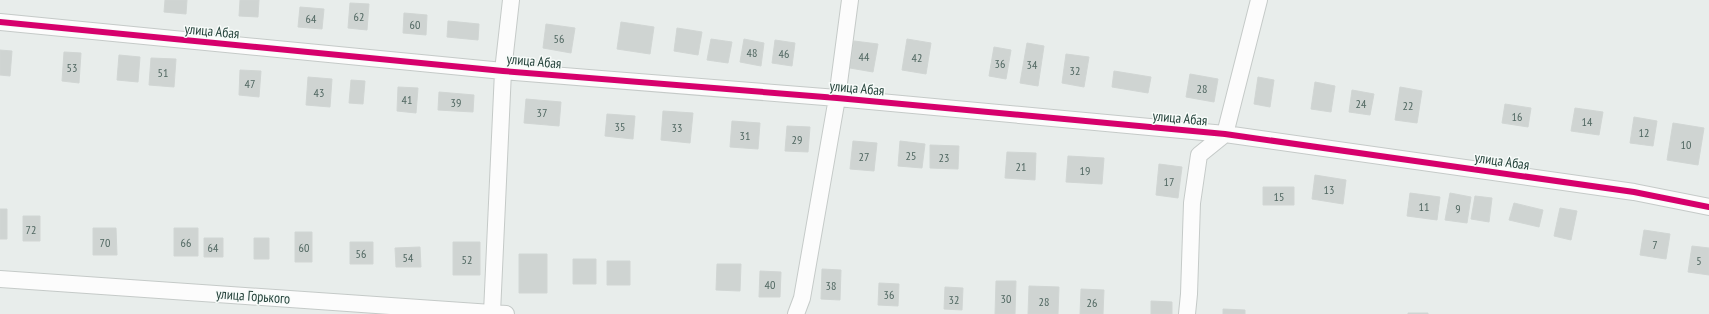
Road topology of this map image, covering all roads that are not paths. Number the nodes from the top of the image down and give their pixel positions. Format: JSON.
{"nodes":[{"id":1,"x":511,"y":0,"type":"edge"},
{"id":2,"x":850,"y":0,"type":"edge"},
{"id":3,"x":1259,"y":0,"type":"edge"},
{"id":4,"x":0,"y":22,"type":"edge"},
{"id":5,"x":503,"y":71,"type":"junction"},
{"id":6,"x":837,"y":98,"type":"junction"},
{"id":7,"x":1225,"y":134,"type":"junction"},
{"id":8,"x":1709,"y":207,"type":"edge"},
{"id":9,"x":0,"y":279,"type":"edge"},
{"id":10,"x":499,"y":314,"type":"edge"},
{"id":11,"x":796,"y":314,"type":"edge"},
{"id":12,"x":1187,"y":314,"type":"edge"}],
"edges":[{"from":1,"to":5,"type":"street"},
{"from":2,"to":6,"type":"street"},
{"from":3,"to":7,"type":"street"},
{"from":4,"to":5,"type":"street","name":"улица Абая"},
{"from":5,"to":6,"type":"street","name":"улица Абая"},
{"from":5,"to":10,"type":"street"},
{"from":6,"to":7,"type":"street","name":"улица Абая"},
{"from":6,"to":11,"type":"street"},
{"from":7,"to":8,"type":"street","name":"улица Абая"},
{"from":7,"to":12,"type":"street"},
{"from":9,"to":10,"type":"street","name":"улица Горького"}]}
